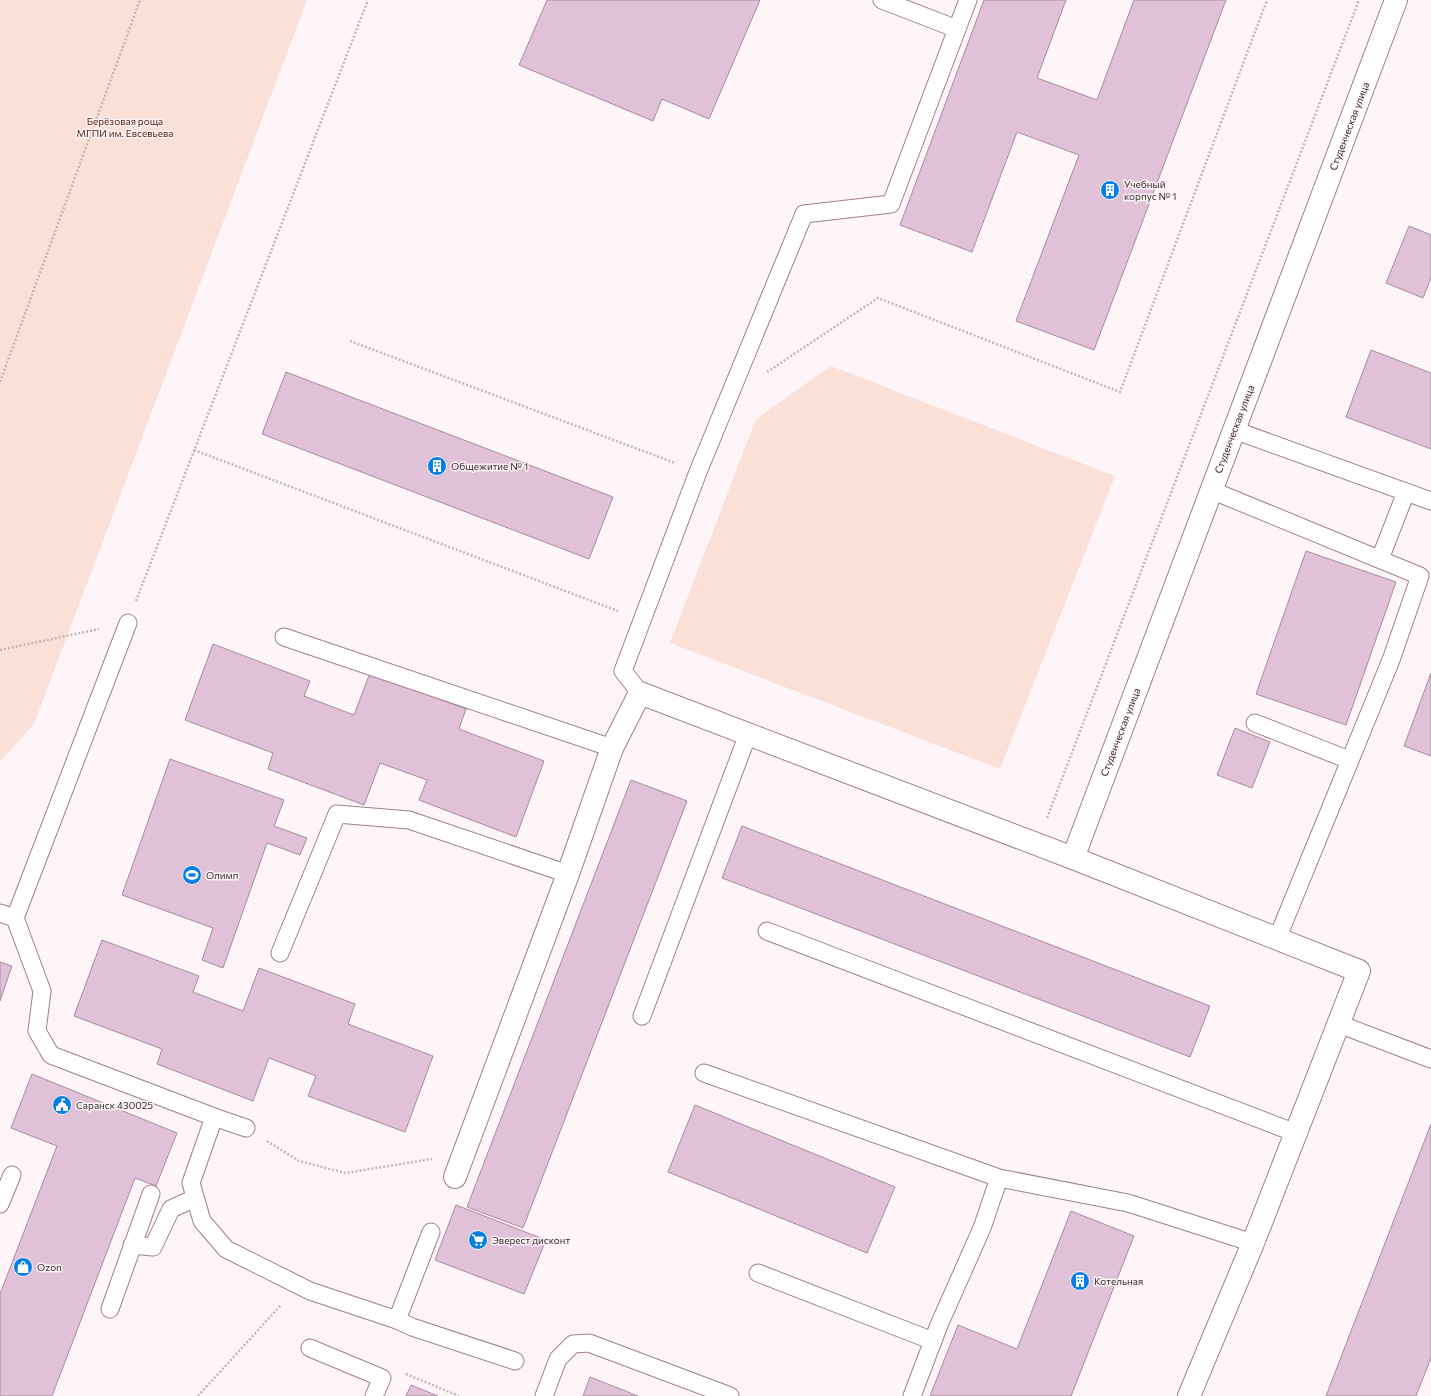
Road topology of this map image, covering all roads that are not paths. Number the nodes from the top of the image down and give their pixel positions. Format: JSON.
{"nodes":[{"id":1,"x":882,"y":0,"type":"edge"},
{"id":2,"x":968,"y":0,"type":"edge"},
{"id":3,"x":1396,"y":0,"type":"edge"},
{"id":4,"x":957,"y":29,"type":"junction"},
{"id":5,"x":1234,"y":430,"type":"junction"},
{"id":6,"x":1211,"y":490,"type":"junction"},
{"id":7,"x":1406,"y":492,"type":"junction"},
{"id":8,"x":1431,"y":501,"type":"edge"},
{"id":9,"x":1380,"y":559,"type":"junction"},
{"id":10,"x":128,"y":623,"type":"road end"},
{"id":11,"x":284,"y":637,"type":"dead end"},
{"id":12,"x":640,"y":693,"type":"junction"},
{"id":13,"x":1255,"y":722,"type":"dead end"},
{"id":14,"x":748,"y":734,"type":"junction"},
{"id":15,"x":612,"y":748,"type":"junction"},
{"id":16,"x":1349,"y":760,"type":"junction"},
{"id":17,"x":1073,"y":858,"type":"junction"},
{"id":18,"x":568,"y":874,"type":"junction"},
{"id":19,"x":7,"y":916,"type":"edge"},
{"id":20,"x":767,"y":931,"type":"dead end"},
{"id":21,"x":1277,"y":939,"type":"junction"},
{"id":22,"x":280,"y":953,"type":"dead end"},
{"id":23,"x":642,"y":1016,"type":"dead end"},
{"id":24,"x":1339,"y":1024,"type":"junction"},
{"id":25,"x":1431,"y":1059,"type":"edge"},
{"id":26,"x":704,"y":1073,"type":"dead end"},
{"id":27,"x":214,"y":1117,"type":"junction"},
{"id":28,"x":246,"y":1128,"type":"road end"},
{"id":29,"x":1296,"y":1133,"type":"junction"},
{"id":30,"x":12,"y":1175,"type":"dead end"},
{"id":31,"x":455,"y":1177,"type":"dead end"},
{"id":32,"x":999,"y":1178,"type":"junction"},
{"id":33,"x":151,"y":1194,"type":"dead end"},
{"id":34,"x":195,"y":1198,"type":"junction"},
{"id":35,"x":0,"y":1204,"type":"edge"},
{"id":36,"x":431,"y":1232,"type":"dead end"},
{"id":37,"x":1253,"y":1243,"type":"junction"},
{"id":38,"x":132,"y":1245,"type":"junction"},
{"id":39,"x":758,"y":1273,"type":"dead end"},
{"id":40,"x":110,"y":1309,"type":"dead end"},
{"id":41,"x":397,"y":1320,"type":"junction"},
{"id":42,"x":933,"y":1341,"type":"junction"},
{"id":43,"x":310,"y":1348,"type":"dead end"},
{"id":44,"x":515,"y":1361,"type":"dead end"},
{"id":45,"x":374,"y":1396,"type":"edge"},
{"id":46,"x":544,"y":1396,"type":"edge"},
{"id":47,"x":730,"y":1396,"type":"edge"},
{"id":48,"x":912,"y":1396,"type":"edge"},
{"id":49,"x":1189,"y":1396,"type":"edge"}],
"edges":[{"from":1,"to":4,"type":"lane"},
{"from":2,"to":4,"type":"lane"},
{"from":3,"to":5,"type":"street","name":"Студенческая улица"},
{"from":4,"to":12,"type":"lane"},
{"from":5,"to":6,"type":"street","name":"Студенческая улица"},
{"from":5,"to":7,"type":"lane"},
{"from":6,"to":9,"type":"lane"},
{"from":6,"to":17,"type":"street","name":"Студенческая улица"},
{"from":7,"to":8,"type":"lane"},
{"from":7,"to":9,"type":"lane"},
{"from":9,"to":16,"type":"lane"},
{"from":10,"to":19,"type":"lane"},
{"from":11,"to":15,"type":"lane"},
{"from":12,"to":14,"type":"street"},
{"from":12,"to":15,"type":"street"},
{"from":13,"to":16,"type":"lane"},
{"from":14,"to":17,"type":"street"},
{"from":14,"to":23,"type":"lane"},
{"from":15,"to":18,"type":"street"},
{"from":16,"to":21,"type":"lane"},
{"from":17,"to":21,"type":"street"},
{"from":18,"to":22,"type":"lane"},
{"from":18,"to":31,"type":"street"},
{"from":19,"to":27,"type":"lane"},
{"from":20,"to":29,"type":"lane"},
{"from":21,"to":24,"type":"street"},
{"from":24,"to":25,"type":"lane"},
{"from":24,"to":29,"type":"street"},
{"from":26,"to":32,"type":"lane"},
{"from":27,"to":28,"type":"lane"},
{"from":27,"to":34,"type":"lane"},
{"from":29,"to":37,"type":"street"},
{"from":30,"to":35,"type":"lane"},
{"from":32,"to":37,"type":"lane"},
{"from":32,"to":42,"type":"lane"},
{"from":33,"to":38,"type":"lane"},
{"from":34,"to":38,"type":"lane"},
{"from":34,"to":41,"type":"lane"},
{"from":36,"to":41,"type":"lane"},
{"from":37,"to":49,"type":"street"},
{"from":38,"to":40,"type":"lane"},
{"from":39,"to":42,"type":"lane"},
{"from":41,"to":44,"type":"lane"},
{"from":42,"to":48,"type":"lane"},
{"from":43,"to":45,"type":"lane"},
{"from":46,"to":47,"type":"lane"}]}
